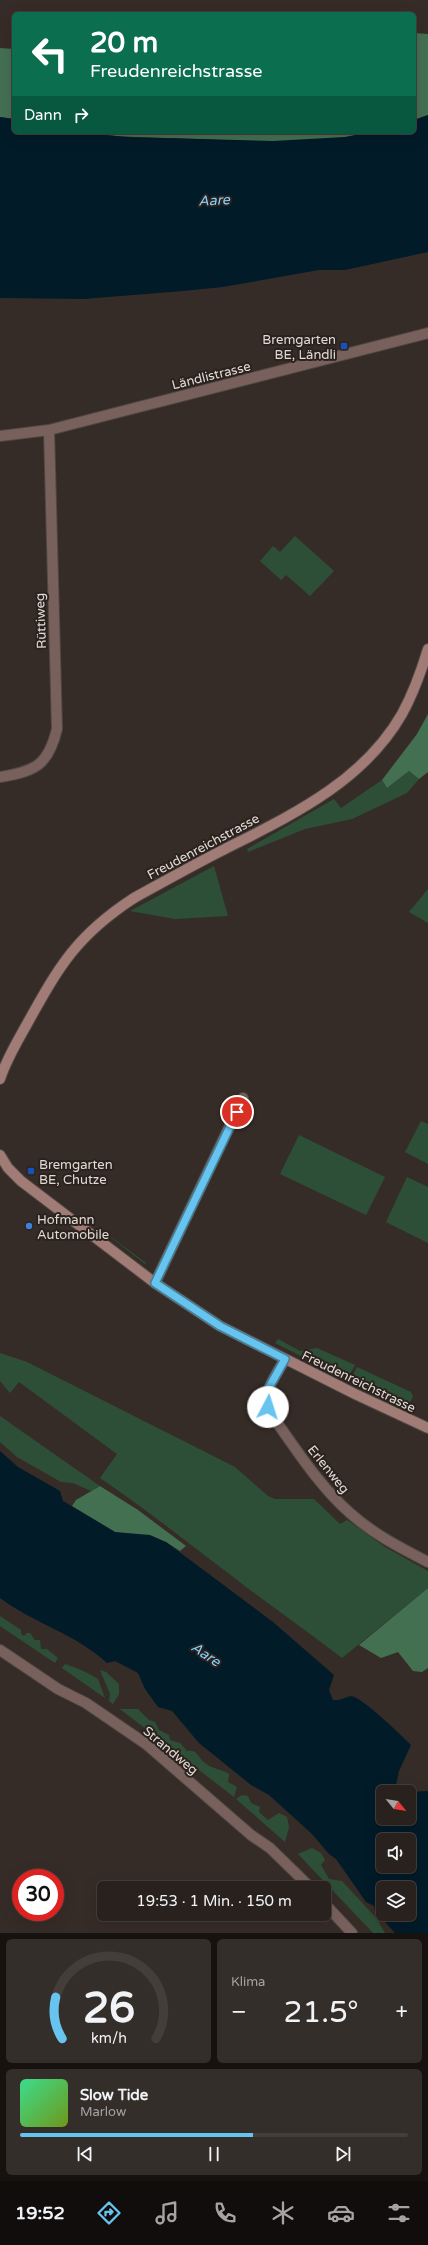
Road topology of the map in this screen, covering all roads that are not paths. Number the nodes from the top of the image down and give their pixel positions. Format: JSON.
{"nodes":[{"id":1,"x":428,"y":333,"type":"edge"},
{"id":2,"x":49,"y":430,"type":"junction"},
{"id":3,"x":0,"y":436,"type":"edge"},
{"id":4,"x":428,"y":649,"type":"edge"},
{"id":5,"x":0,"y":777,"type":"edge"},
{"id":6,"x":0,"y":1079,"type":"edge"},
{"id":7,"x":243,"y":1098,"type":"dead end"},
{"id":8,"x":0,"y":1155,"type":"edge"},
{"id":9,"x":155,"y":1283,"type":"junction"},
{"id":10,"x":285,"y":1359,"type":"junction"},
{"id":11,"x":428,"y":1428,"type":"edge"},
{"id":12,"x":428,"y":1562,"type":"edge"},
{"id":13,"x":0,"y":1650,"type":"edge"},
{"id":14,"x":304,"y":1881,"type":"edge"},
{"id":15,"x":331,"y":1910,"type":"edge"},
{"id":16,"x":352,"y":1933,"type":"edge"}],
"edges":[{"from":1,"to":2,"type":"street","name":"Ländlistrasse"},
{"from":2,"to":3,"type":"street","name":"Ländlistrasse"},
{"from":2,"to":5,"type":"street","name":"Rüttiweg"},
{"from":4,"to":6,"type":"street","name":"Freudenreichstrasse"},
{"from":7,"to":9,"type":"street"},
{"from":8,"to":9,"type":"street","name":"Freudenreichstrasse"},
{"from":9,"to":10,"type":"street","name":"Freudenreichstrasse"},
{"from":10,"to":11,"type":"street","name":"Freudenreichstrasse"},
{"from":10,"to":12,"type":"street","name":"Erlenweg"},
{"from":13,"to":14,"type":"street","name":"Strandweg"},
{"from":15,"to":16,"type":"street"}]}
